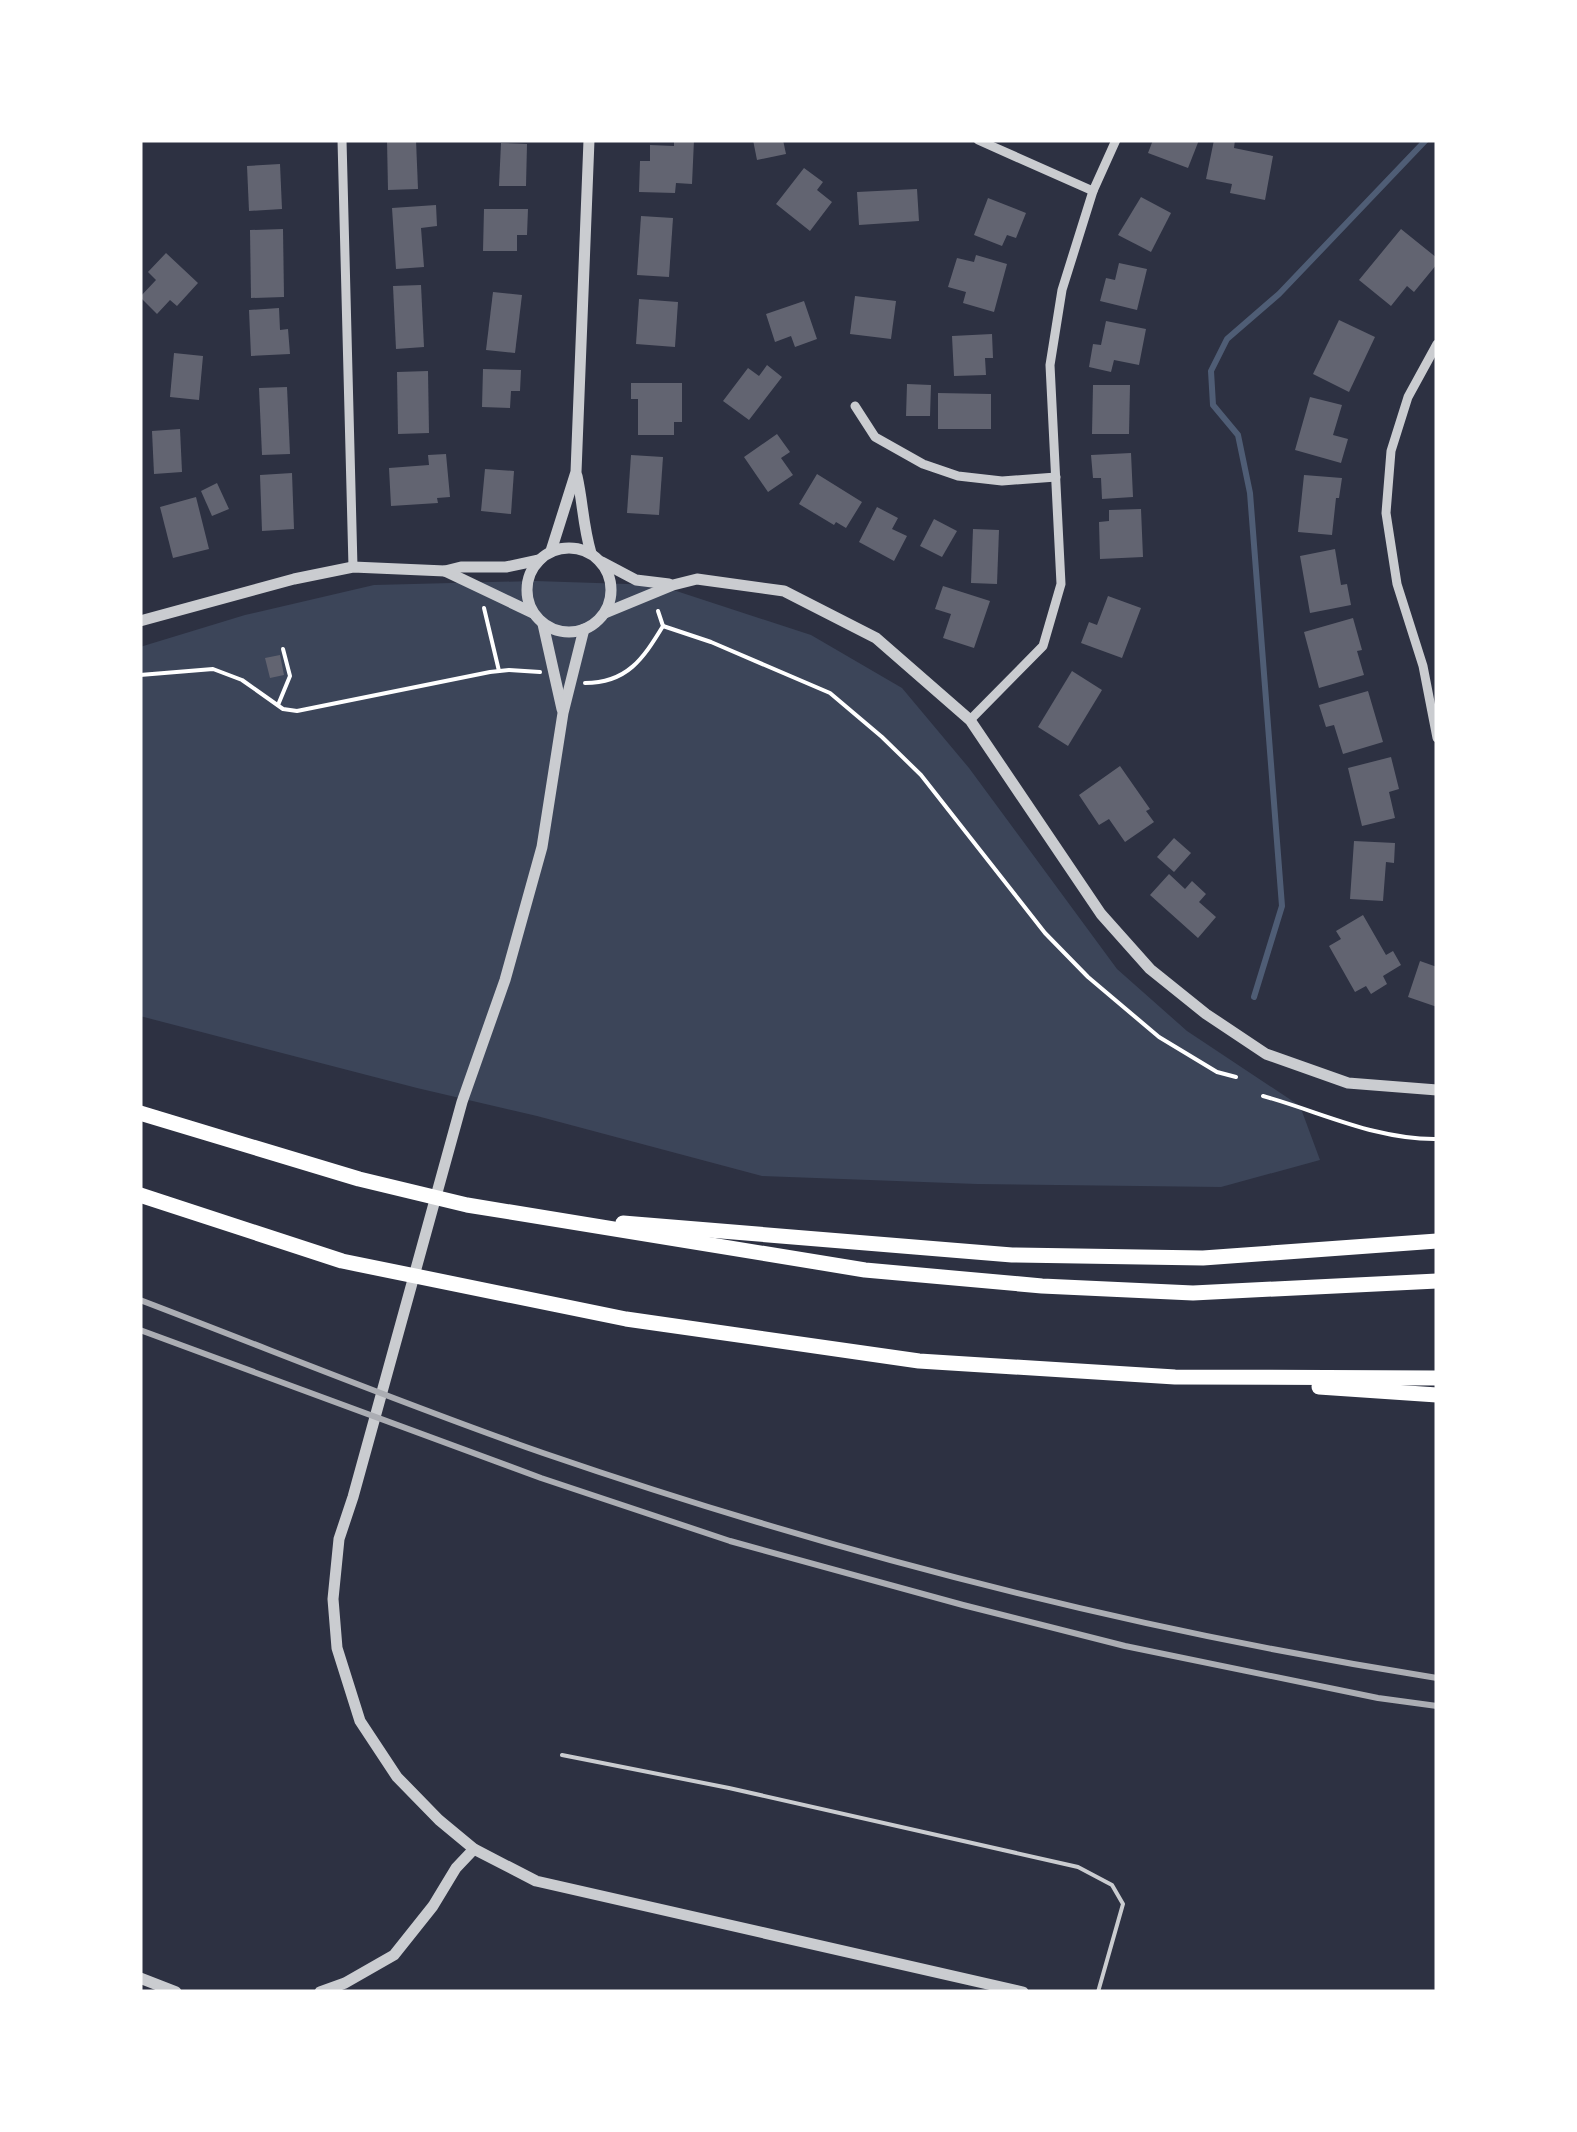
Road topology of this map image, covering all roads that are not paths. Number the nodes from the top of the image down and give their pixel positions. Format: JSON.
{"nodes":[{"id":1,"x":342,"y":140,"type":"edge"},
{"id":2,"x":589,"y":140,"type":"edge"},
{"id":3,"x":978,"y":140,"type":"edge"},
{"id":4,"x":1116,"y":140,"type":"edge"},
{"id":5,"x":1093,"y":191,"type":"junction"},
{"id":6,"x":1437,"y":344,"type":"edge"},
{"id":7,"x":855,"y":406,"type":"dead end"},
{"id":8,"x":576,"y":472,"type":"junction"},
{"id":9,"x":1056,"y":477,"type":"junction"},
{"id":10,"x":550,"y":552,"type":"junction"},
{"id":11,"x":596,"y":558,"type":"junction"},
{"id":12,"x":539,"y":560,"type":"junction"},
{"id":13,"x":353,"y":567,"type":"junction"},
{"id":14,"x":445,"y":572,"type":"junction"},
{"id":15,"x":673,"y":585,"type":"junction"},
{"id":16,"x":605,"y":613,"type":"junction"},
{"id":17,"x":533,"y":614,"type":"junction"},
{"id":18,"x":140,"y":620,"type":"edge"},
{"id":19,"x":543,"y":624,"type":"junction"},
{"id":20,"x":584,"y":630,"type":"junction"},
{"id":21,"x":1437,"y":663,"type":"edge"},
{"id":22,"x":1423,"y":666,"type":"junction"},
{"id":23,"x":563,"y":713,"type":"junction"},
{"id":24,"x":970,"y":720,"type":"junction"},
{"id":25,"x":1437,"y":738,"type":"edge"},
{"id":26,"x":1437,"y":1090,"type":"edge"},
{"id":27,"x":140,"y":1113,"type":"edge"},
{"id":28,"x":140,"y":1195,"type":"edge"},
{"id":29,"x":517,"y":1213,"type":"junction"},
{"id":30,"x":1437,"y":1241,"type":"edge"},
{"id":31,"x":1437,"y":1282,"type":"edge"},
{"id":32,"x":1175,"y":1376,"type":"junction"},
{"id":33,"x":1437,"y":1378,"type":"edge"},
{"id":34,"x":1437,"y":1395,"type":"edge"},
{"id":35,"x":562,"y":1755,"type":"dead end"},
{"id":36,"x":474,"y":1849,"type":"junction"},
{"id":37,"x":140,"y":1978,"type":"edge"},
{"id":38,"x":176,"y":1992,"type":"edge"},
{"id":39,"x":320,"y":1992,"type":"edge"},
{"id":40,"x":1023,"y":1992,"type":"edge"},
{"id":41,"x":1098,"y":1992,"type":"edge"}],
"edges":[{"from":1,"to":13,"type":"street"},
{"from":2,"to":8,"type":"street"},
{"from":3,"to":5,"type":"street"},
{"from":4,"to":5,"type":"street"},
{"from":5,"to":9,"type":"street"},
{"from":6,"to":22,"type":"street"},
{"from":7,"to":9,"type":"street"},
{"from":8,"to":10,"type":"street"},
{"from":8,"to":11,"type":"street"},
{"from":9,"to":24,"type":"street"},
{"from":10,"to":11,"type":"street"},
{"from":10,"to":12,"type":"street"},
{"from":11,"to":15,"type":"street"},
{"from":11,"to":16,"type":"street"},
{"from":12,"to":14,"type":"street"},
{"from":12,"to":17,"type":"street"},
{"from":13,"to":14,"type":"street"},
{"from":13,"to":18,"type":"street"},
{"from":14,"to":17,"type":"street"},
{"from":15,"to":16,"type":"street"},
{"from":15,"to":24,"type":"street"},
{"from":16,"to":20,"type":"street"},
{"from":17,"to":19,"type":"street"},
{"from":19,"to":20,"type":"street"},
{"from":19,"to":23,"type":"street"},
{"from":20,"to":23,"type":"street"},
{"from":21,"to":22,"type":"street"},
{"from":22,"to":25,"type":"street"},
{"from":23,"to":36,"type":"street"},
{"from":24,"to":26,"type":"street"},
{"from":27,"to":29,"type":"highway"},
{"from":28,"to":32,"type":"highway"},
{"from":29,"to":30,"type":"highway"},
{"from":29,"to":31,"type":"highway"},
{"from":32,"to":33,"type":"highway"},
{"from":32,"to":34,"type":"highway"},
{"from":35,"to":41,"type":"lane"},
{"from":36,"to":39,"type":"street"},
{"from":36,"to":40,"type":"street"},
{"from":37,"to":38,"type":"street"}]}
